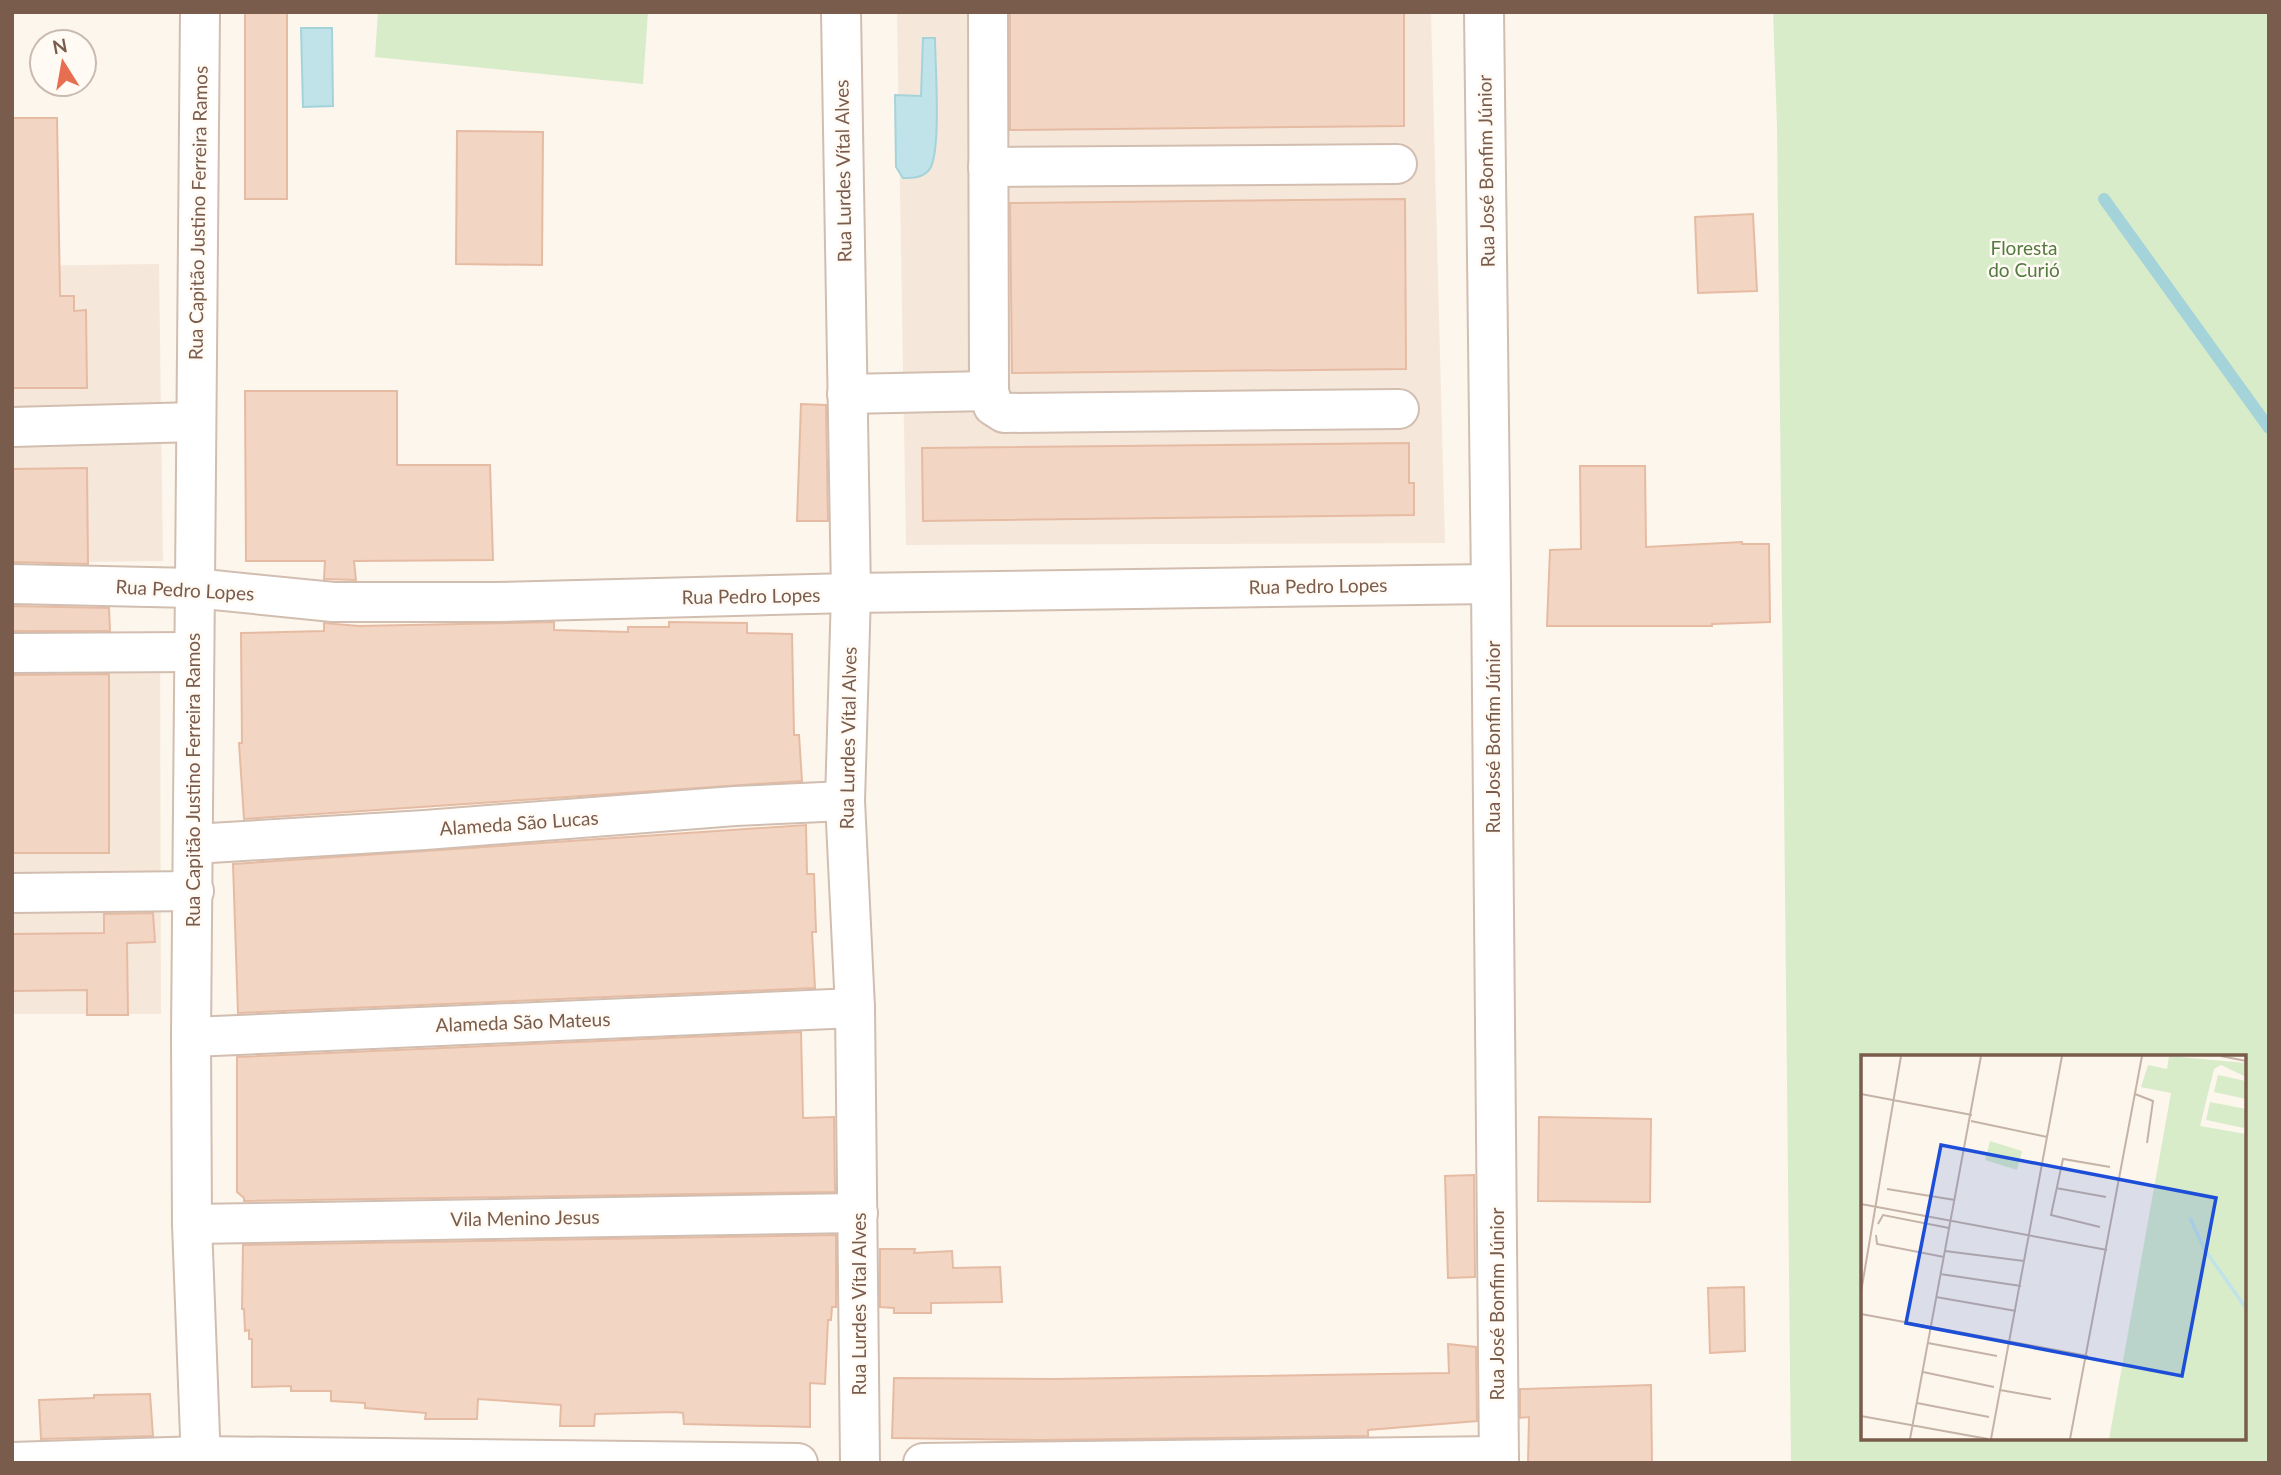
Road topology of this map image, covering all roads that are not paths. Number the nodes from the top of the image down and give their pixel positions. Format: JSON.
{"nodes":[{"id":1,"x":200,"y":12,"type":"edge"},
{"id":2,"x":841,"y":12,"type":"edge"},
{"id":3,"x":988,"y":12,"type":"edge"},
{"id":4,"x":1484,"y":12,"type":"edge"},
{"id":5,"x":1397,"y":163,"type":"dead end"},
{"id":6,"x":988,"y":167,"type":"junction"},
{"id":7,"x":989,"y":391,"type":"junction"},
{"id":8,"x":847,"y":394,"type":"junction"},
{"id":9,"x":1399,"y":408,"type":"dead end"},
{"id":10,"x":196,"y":422,"type":"junction"},
{"id":11,"x":12,"y":427,"type":"edge"},
{"id":12,"x":12,"y":584,"type":"edge"},
{"id":13,"x":1491,"y":584,"type":"junction"},
{"id":14,"x":194,"y":588,"type":"junction"},
{"id":15,"x":851,"y":593,"type":"junction"},
{"id":16,"x":193,"y":652,"type":"junction"},
{"id":17,"x":12,"y":653,"type":"edge"},
{"id":18,"x":845,"y":801,"type":"junction"},
{"id":19,"x":194,"y":844,"type":"junction"},
{"id":20,"x":194,"y":891,"type":"junction"},
{"id":21,"x":12,"y":893,"type":"edge"},
{"id":22,"x":855,"y":1008,"type":"junction"},
{"id":23,"x":191,"y":1037,"type":"junction"},
{"id":24,"x":858,"y":1213,"type":"junction"},
{"id":25,"x":192,"y":1224,"type":"junction"},
{"id":26,"x":201,"y":1460,"type":"edge"},
{"id":27,"x":1499,"y":1460,"type":"edge"},
{"id":28,"x":12,"y":1462,"type":"edge"},
{"id":29,"x":799,"y":1463,"type":"edge"},
{"id":30,"x":860,"y":1463,"type":"edge"},
{"id":31,"x":923,"y":1463,"type":"edge"}],
"edges":[{"from":1,"to":10,"type":"street","name":"Rua Capitão Justino Ferreira Ramos"},
{"from":2,"to":8,"type":"street","name":"Rua Lurdes Vítal Alves"},
{"from":3,"to":6,"type":"street"},
{"from":4,"to":13,"type":"street","name":"Rua José Bonfim Júnior"},
{"from":5,"to":6,"type":"street"},
{"from":6,"to":7,"type":"street"},
{"from":7,"to":8,"type":"street"},
{"from":7,"to":9,"type":"street"},
{"from":8,"to":15,"type":"street","name":"Rua Lurdes Vítal Alves"},
{"from":10,"to":11,"type":"street"},
{"from":10,"to":14,"type":"street","name":"Rua Capitão Justino Ferreira Ramos"},
{"from":12,"to":14,"type":"street","name":"Rua Pedro Lopes"},
{"from":13,"to":15,"type":"street","name":"Rua Pedro Lopes"},
{"from":13,"to":27,"type":"street","name":"Rua José Bonfim Júnior"},
{"from":14,"to":15,"type":"street","name":"Rua Pedro Lopes"},
{"from":14,"to":16,"type":"street","name":"Rua Capitão Justino Ferreira Ramos"},
{"from":15,"to":18,"type":"street","name":"Rua Lurdes Vítal Alves"},
{"from":16,"to":17,"type":"street"},
{"from":16,"to":19,"type":"street","name":"Rua Capitão Justino Ferreira Ramos"},
{"from":18,"to":19,"type":"street","name":"Alameda São Lucas"},
{"from":18,"to":22,"type":"street","name":"Rua Lurdes Vítal Alves"},
{"from":19,"to":20,"type":"street","name":"Rua Capitão Justino Ferreira Ramos"},
{"from":20,"to":21,"type":"street"},
{"from":20,"to":23,"type":"street","name":"Rua Capitão Justino Ferreira Ramos"},
{"from":22,"to":23,"type":"street","name":"Alameda São Mateus"},
{"from":22,"to":24,"type":"street","name":"Rua Lurdes Vítal Alves"},
{"from":23,"to":25,"type":"street","name":"Rua Capitão Justino Ferreira Ramos"},
{"from":24,"to":25,"type":"street","name":"Vila Menino Jesus"},
{"from":24,"to":30,"type":"street","name":"Rua Lurdes Vítal Alves"},
{"from":25,"to":26,"type":"street","name":"Rua Capitão Justino Ferreira Ramos"},
{"from":26,"to":28,"type":"street"},
{"from":26,"to":29,"type":"street"},
{"from":27,"to":31,"type":"street"}]}
